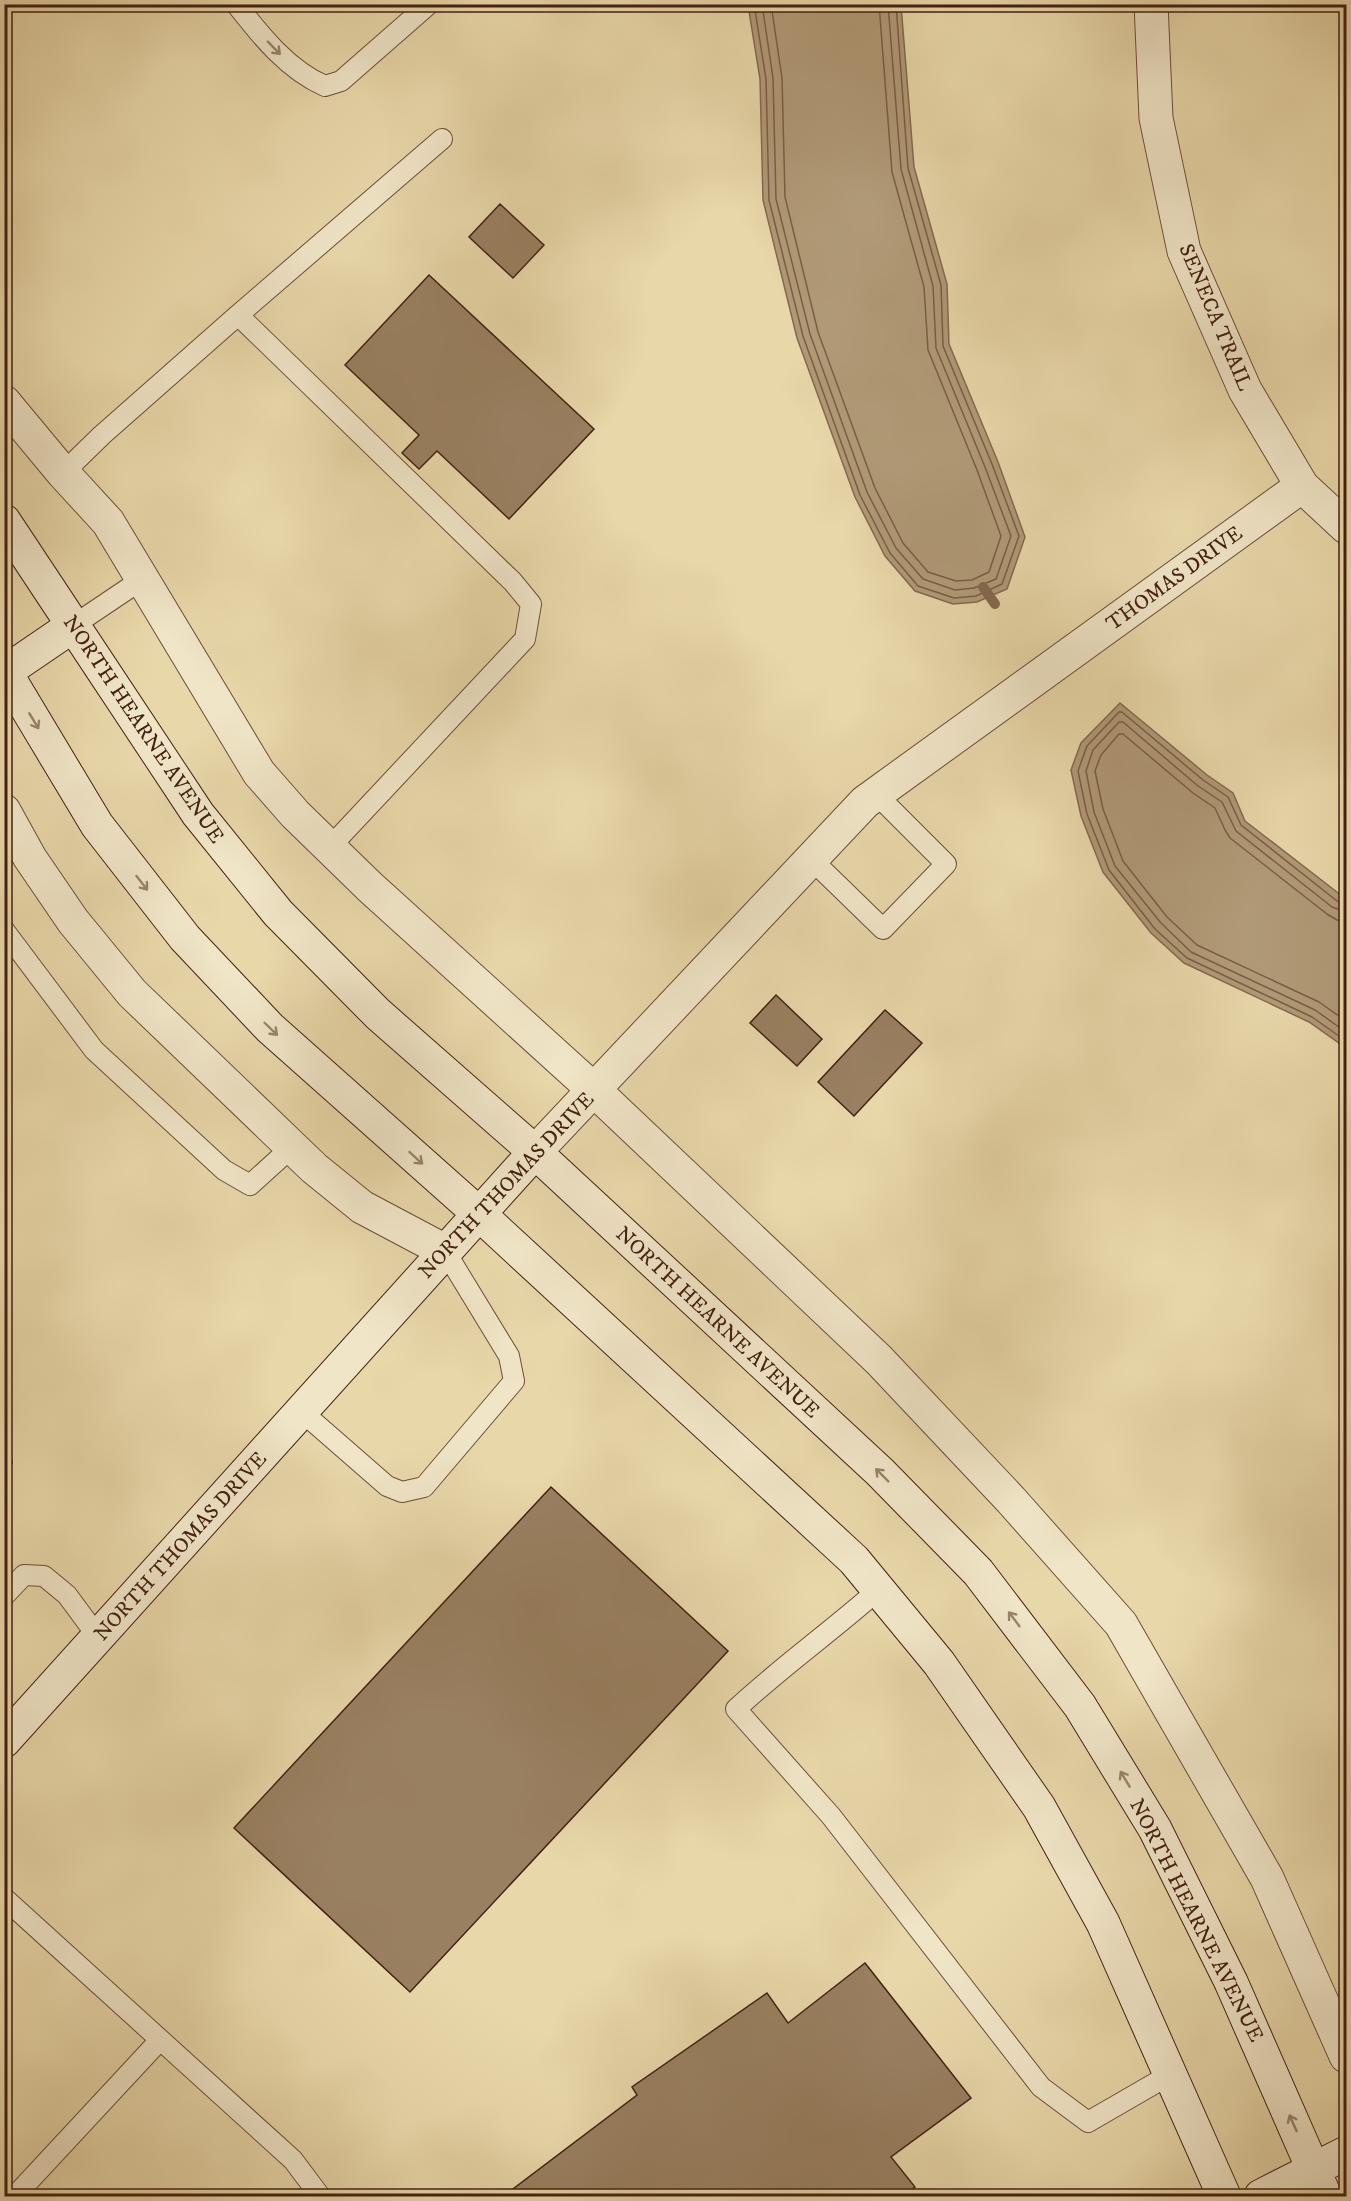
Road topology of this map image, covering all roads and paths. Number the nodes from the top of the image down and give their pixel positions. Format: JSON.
{"nodes":[{"id":1,"x":236,"y":4,"type":"edge"},
{"id":2,"x":429,"y":4,"type":"edge"},
{"id":3,"x":1151,"y":4,"type":"edge"},
{"id":4,"x":406,"y":12,"type":"edge"},
{"id":5,"x":442,"y":139,"type":"dead end"},
{"id":6,"x":238,"y":315,"type":"junction"},
{"id":7,"x":4,"y":402,"type":"edge"},
{"id":8,"x":63,"y":473,"type":"junction"},
{"id":9,"x":1302,"y":486,"type":"junction"},
{"id":10,"x":4,"y":521,"type":"edge"},
{"id":11,"x":1347,"y":527,"type":"edge"},
{"id":12,"x":141,"y":580,"type":"junction"},
{"id":13,"x":74,"y":625,"type":"junction"},
{"id":14,"x":1046,"y":671,"type":"joint"},
{"id":15,"x":5,"y":672,"type":"edge"},
{"id":16,"x":876,"y":794,"type":"junction"},
{"id":17,"x":4,"y":811,"type":"edge"},
{"id":18,"x":330,"y":847,"type":"junction"},
{"id":19,"x":811,"y":860,"type":"junction"},
{"id":20,"x":4,"y":930,"type":"edge"},
{"id":21,"x":594,"y":1090,"type":"junction"},
{"id":22,"x":292,"y":1147,"type":"junction"},
{"id":23,"x":535,"y":1152,"type":"junction"},
{"id":24,"x":478,"y":1213,"type":"junction"},
{"id":25,"x":445,"y":1251,"type":"junction"},
{"id":26,"x":301,"y":1411,"type":"junction"},
{"id":27,"x":878,"y":1590,"type":"junction"},
{"id":28,"x":4,"y":1596,"type":"edge"},
{"id":29,"x":98,"y":1637,"type":"junction"},
{"id":30,"x":4,"y":1741,"type":"edge"},
{"id":31,"x":4,"y":1898,"type":"edge"},
{"id":32,"x":160,"y":2040,"type":"junction"},
{"id":33,"x":1347,"y":2056,"type":"edge"},
{"id":34,"x":1171,"y":2074,"type":"junction"},
{"id":35,"x":1347,"y":2153,"type":"edge"},
{"id":36,"x":1319,"y":2183,"type":"edge"},
{"id":37,"x":15,"y":2196,"type":"edge"},
{"id":38,"x":320,"y":2196,"type":"edge"},
{"id":39,"x":1224,"y":2196,"type":"edge"},
{"id":40,"x":1261,"y":2196,"type":"edge"}],
"edges":[{"from":1,"to":4,"type":"lane","one_way":true},
{"from":2,"to":4,"type":"lane"},
{"from":3,"to":9,"type":"street","name":"SENECA TRAIL"},
{"from":5,"to":6,"type":"lane"},
{"from":6,"to":8,"type":"lane"},
{"from":6,"to":18,"type":"lane"},
{"from":7,"to":8,"type":"street"},
{"from":8,"to":12,"type":"street"},
{"from":9,"to":11,"type":"street","name":"SENECA TRAIL"},
{"from":9,"to":14,"type":"street","name":"THOMAS DRIVE"},
{"from":10,"to":13,"type":"street","name":"NORTH HEARNE AVENUE"},
{"from":12,"to":13,"type":"lane"},
{"from":12,"to":18,"type":"street"},
{"from":13,"to":15,"type":"street"},
{"from":13,"to":23,"type":"street","name":"NORTH HEARNE AVENUE"},
{"from":14,"to":16,"type":"street","name":"NORTH THOMAS DRIVE"},
{"from":15,"to":24,"type":"street","one_way":true},
{"from":16,"to":19,"type":"street","name":"NORTH THOMAS DRIVE"},
{"from":16,"to":19,"type":"lane"},
{"from":17,"to":22,"type":"street"},
{"from":18,"to":21,"type":"street"},
{"from":19,"to":21,"type":"street","name":"NORTH THOMAS DRIVE"},
{"from":20,"to":22,"type":"lane"},
{"from":21,"to":23,"type":"street","name":"NORTH THOMAS DRIVE"},
{"from":21,"to":33,"type":"street"},
{"from":22,"to":25,"type":"street"},
{"from":23,"to":24,"type":"street","name":"NORTH THOMAS DRIVE"},
{"from":36,"to":23,"type":"street","name":"NORTH HEARNE AVENUE","one_way":true},
{"from":24,"to":25,"type":"street","name":"NORTH THOMAS DRIVE"},
{"from":24,"to":27,"type":"street"},
{"from":25,"to":26,"type":"street","name":"NORTH THOMAS DRIVE"},
{"from":25,"to":26,"type":"lane"},
{"from":26,"to":29,"type":"street","name":"NORTH THOMAS DRIVE"},
{"from":27,"to":34,"type":"street"},
{"from":27,"to":34,"type":"lane"},
{"from":28,"to":29,"type":"lane"},
{"from":29,"to":30,"type":"street","name":"NORTH THOMAS DRIVE"},
{"from":31,"to":32,"type":"lane"},
{"from":32,"to":37,"type":"lane"},
{"from":32,"to":38,"type":"lane"},
{"from":34,"to":39,"type":"street"},
{"from":35,"to":36,"type":"street"},
{"from":36,"to":40,"type":"street"}]}
